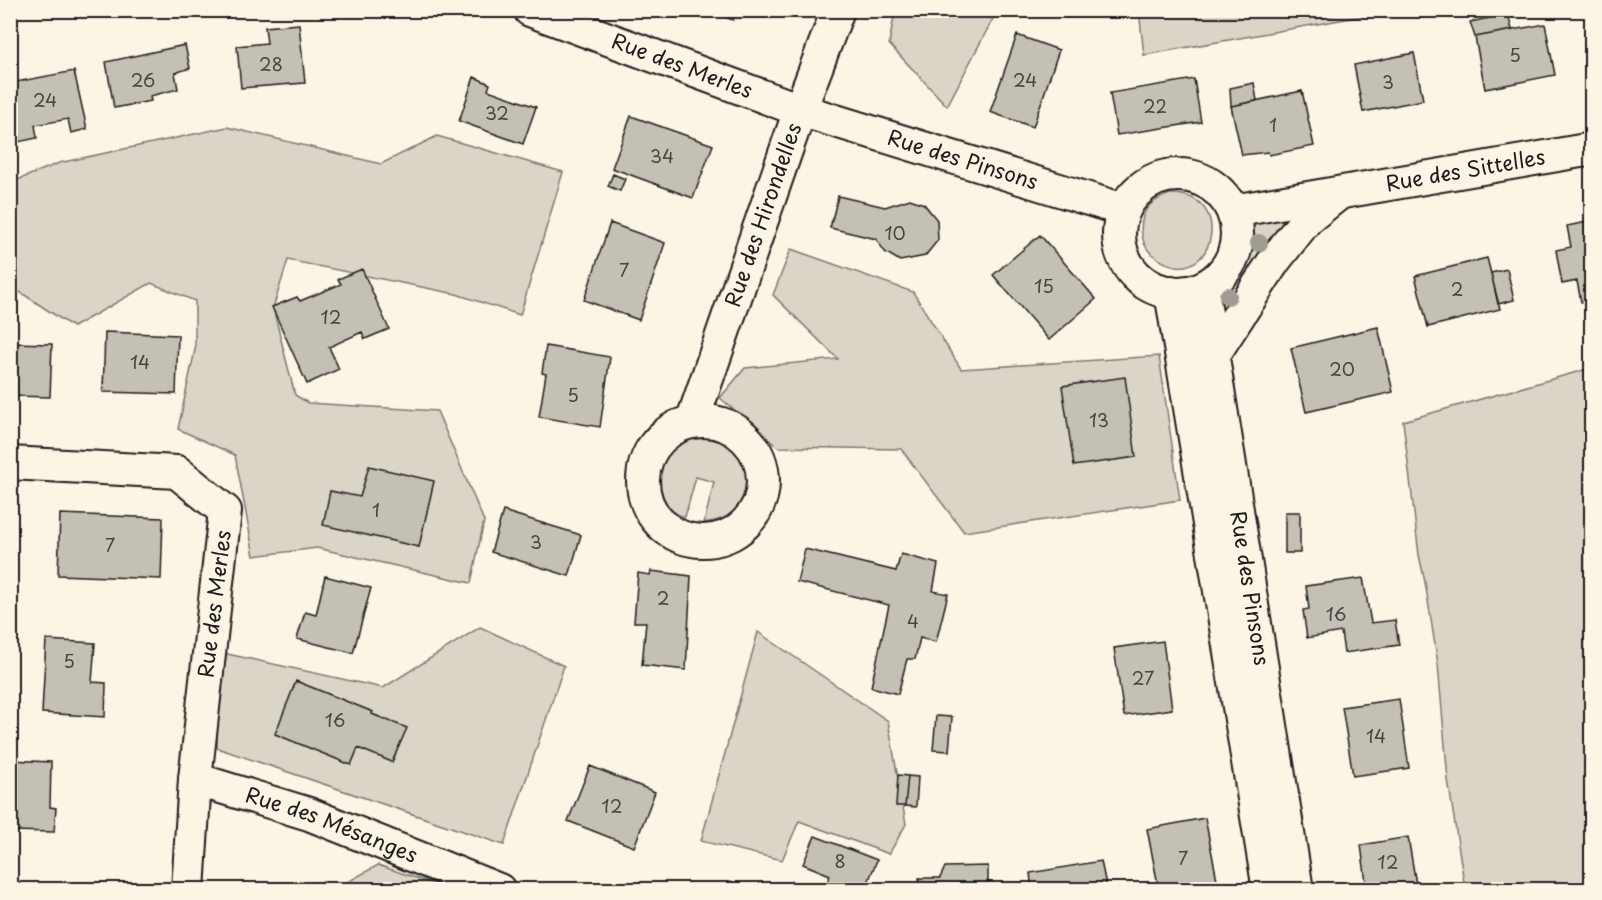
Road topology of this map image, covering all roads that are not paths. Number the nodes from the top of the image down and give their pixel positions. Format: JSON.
{"nodes":[{"id":1,"x":530,"y":10,"type":"edge"},
{"id":2,"x":838,"y":10,"type":"edge"},
{"id":3,"x":800,"y":110,"type":"junction"},
{"id":4,"x":1592,"y":149,"type":"edge"},
{"id":5,"x":1340,"y":193,"type":"junction"},
{"id":6,"x":1124,"y":210,"type":"junction"},
{"id":7,"x":1233,"y":211,"type":"junction"},
{"id":8,"x":1202,"y":288,"type":"junction"},
{"id":9,"x":1171,"y":292,"type":"junction"},
{"id":10,"x":1212,"y":357,"type":"junction"},
{"id":11,"x":692,"y":422,"type":"dead end"},
{"id":12,"x":10,"y":463,"type":"edge"},
{"id":13,"x":195,"y":779,"type":"junction"},
{"id":14,"x":188,"y":890,"type":"edge"},
{"id":15,"x":499,"y":890,"type":"edge"},
{"id":16,"x":1269,"y":890,"type":"edge"},
{"id":17,"x":1297,"y":890,"type":"edge"}],
"edges":[{"from":1,"to":3,"type":"street","name":"Rue des Merles"},
{"from":2,"to":3,"type":"street","name":"Rue des Hirondelles"},
{"from":3,"to":6,"type":"street","name":"Rue des Pinsons"},
{"from":3,"to":11,"type":"street","name":"Rue des Hirondelles"},
{"from":4,"to":5,"type":"street","name":"Rue des Sittelles"},
{"from":5,"to":7,"type":"street","name":"Rue des Sittelles"},
{"from":5,"to":10,"type":"street","name":"Rue des Sittelles"},
{"from":6,"to":7,"type":"street"},
{"from":6,"to":9,"type":"street"},
{"from":7,"to":8,"type":"street"},
{"from":8,"to":9,"type":"street"},
{"from":8,"to":10,"type":"street","name":"Rue des Pinsons"},
{"from":9,"to":16,"type":"street","name":"Rue des Pinsons"},
{"from":10,"to":17,"type":"street","name":"Rue des Pinsons"},
{"from":12,"to":13,"type":"street","name":"Rue des Merles"},
{"from":13,"to":14,"type":"street","name":"Rue des Merles"},
{"from":13,"to":15,"type":"street","name":"Rue des Mésanges"}]}
